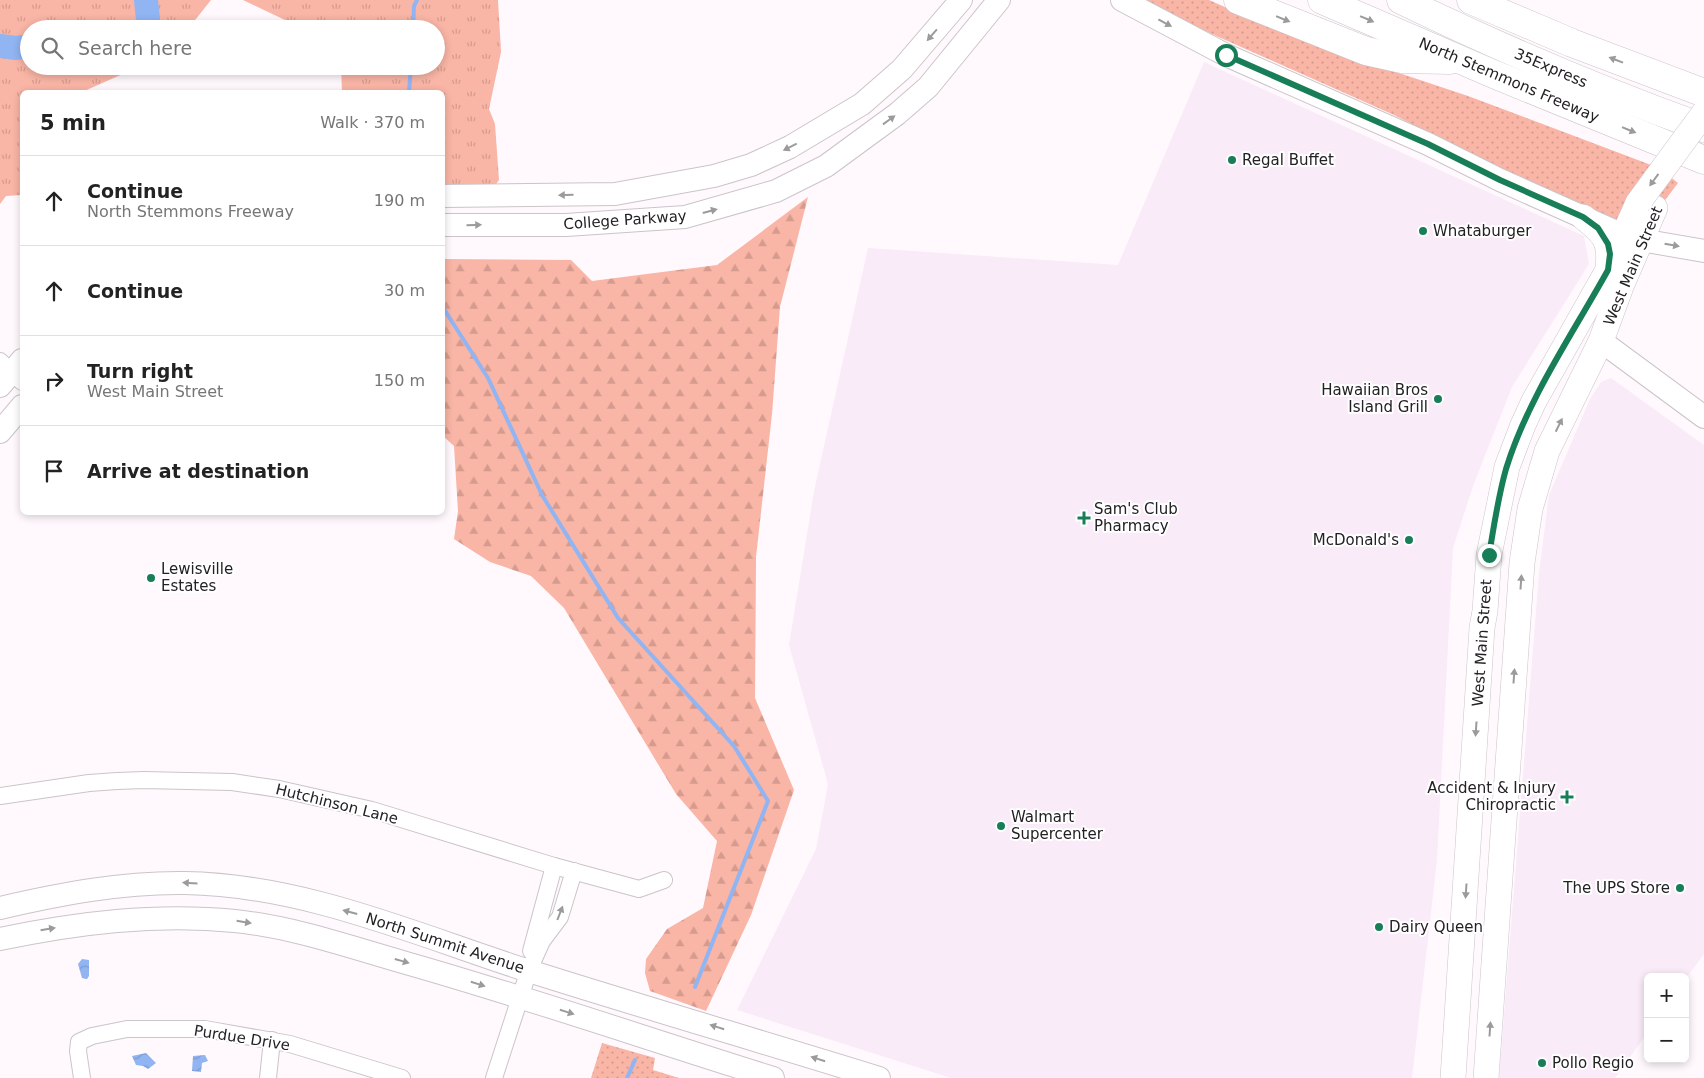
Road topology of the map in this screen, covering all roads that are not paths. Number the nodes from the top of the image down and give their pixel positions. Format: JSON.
{"nodes":[{"id":1,"x":961,"y":0,"type":"edge"},
{"id":2,"x":999,"y":0,"type":"edge"},
{"id":3,"x":1122,"y":0,"type":"edge"},
{"id":4,"x":1238,"y":0,"type":"edge"},
{"id":5,"x":1322,"y":0,"type":"edge"},
{"id":6,"x":1401,"y":0,"type":"edge"},
{"id":7,"x":1471,"y":0,"type":"edge"},
{"id":8,"x":1462,"y":60,"type":"junction"},
{"id":9,"x":1704,"y":94,"type":"edge"},
{"id":10,"x":1704,"y":113,"type":"edge"},
{"id":11,"x":832,"y":123,"type":"junction"},
{"id":12,"x":1704,"y":128,"type":"edge"},
{"id":13,"x":850,"y":149,"type":"junction"},
{"id":14,"x":1702,"y":153,"type":"edge"},
{"id":15,"x":445,"y":196,"type":"edge"},
{"id":16,"x":503,"y":196,"type":"junction"},
{"id":17,"x":1646,"y":205,"type":"junction"},
{"id":18,"x":1583,"y":217,"type":"junction"},
{"id":19,"x":504,"y":224,"type":"junction"},
{"id":20,"x":445,"y":225,"type":"edge"},
{"id":21,"x":1632,"y":237,"type":"junction"},
{"id":22,"x":1704,"y":250,"type":"edge"},
{"id":23,"x":1608,"y":270,"type":"junction"},
{"id":24,"x":1601,"y":341,"type":"junction"},
{"id":25,"x":20,"y":408,"type":"edge"},
{"id":26,"x":1704,"y":417,"type":"edge"},
{"id":27,"x":0,"y":432,"type":"edge"},
{"id":28,"x":1482,"y":628,"type":"junction"},
{"id":29,"x":1518,"y":631,"type":"junction"},
{"id":30,"x":0,"y":796,"type":"edge"},
{"id":31,"x":554,"y":866,"type":"junction"},
{"id":32,"x":574,"y":871,"type":"junction"},
{"id":33,"x":664,"y":880,"type":"dead end"},
{"id":34,"x":0,"y":908,"type":"edge"},
{"id":35,"x":0,"y":939,"type":"edge"},
{"id":36,"x":529,"y":970,"type":"junction"},
{"id":37,"x":520,"y":997,"type":"junction"},
{"id":38,"x":272,"y":1040,"type":"junction"},
{"id":39,"x":763,"y":1041,"type":"junction"},
{"id":40,"x":82,"y":1078,"type":"edge"},
{"id":41,"x":268,"y":1078,"type":"edge"},
{"id":42,"x":402,"y":1078,"type":"edge"},
{"id":43,"x":494,"y":1078,"type":"edge"},
{"id":44,"x":772,"y":1078,"type":"edge"},
{"id":45,"x":879,"y":1078,"type":"edge"},
{"id":46,"x":1453,"y":1078,"type":"edge"},
{"id":47,"x":1486,"y":1078,"type":"edge"}],
"edges":[{"from":1,"to":11,"type":"main road","name":"College Parkway","one_way":true},
{"from":13,"to":2,"type":"main road","name":"College Parkway","one_way":true},
{"from":3,"to":18,"type":"main road","one_way":true},
{"from":4,"to":8,"type":"highway","one_way":true},
{"from":5,"to":8,"type":"highway","name":"North Stemmons Freeway","one_way":true},
{"from":6,"to":12,"type":"highway","name":"35Express"},
{"from":9,"to":7,"type":"highway","one_way":true},
{"from":8,"to":14,"type":"highway","name":"North Stemmons Freeway","one_way":true},
{"from":10,"to":17,"type":"main road","name":"West Main Street","one_way":true,"bridge":true},
{"from":11,"to":13,"type":"main road"},
{"from":11,"to":16,"type":"main road","name":"College Parkway","one_way":true},
{"from":19,"to":13,"type":"main road","name":"College Parkway","one_way":true},
{"from":14,"to":17,"type":"main road","name":"West Main Street"},
{"from":15,"to":16,"type":"main road","name":"College Parkway"},
{"from":16,"to":19,"type":"main road"},
{"from":17,"to":21,"type":"main road","name":"West Main Street"},
{"from":18,"to":21,"type":"main road"},
{"from":18,"to":23,"type":"main road"},
{"from":20,"to":19,"type":"main road","name":"College Parkway","one_way":true},
{"from":21,"to":22,"type":"main road","one_way":true},
{"from":21,"to":23,"type":"main road","name":"West Main Street"},
{"from":21,"to":24,"type":"main road","name":"West Main Street"},
{"from":23,"to":28,"type":"main road","name":"West Main Street"},
{"from":24,"to":26,"type":"main road"},
{"from":29,"to":24,"type":"main road","name":"West Main Street","one_way":true},
{"from":25,"to":27,"type":"main road"},
{"from":28,"to":29,"type":"main road"},
{"from":28,"to":46,"type":"main road","name":"West Main Street","one_way":true},
{"from":47,"to":29,"type":"main road","name":"West Main Street","one_way":true},
{"from":30,"to":31,"type":"street","name":"Hutchinson Lane"},
{"from":31,"to":32,"type":"street","name":"Hutchinson Lane"},
{"from":31,"to":36,"type":"street"},
{"from":32,"to":33,"type":"street","name":"Hutchinson Lane"},
{"from":36,"to":32,"type":"street","one_way":true},
{"from":36,"to":34,"type":"main road","name":"North Summit Avenue","one_way":true},
{"from":35,"to":37,"type":"main road","name":"North Summit Avenue","one_way":true},
{"from":36,"to":37,"type":"street"},
{"from":39,"to":36,"type":"main road","name":"North Summit Avenue","one_way":true},
{"from":37,"to":43,"type":"street"},
{"from":37,"to":44,"type":"main road","name":"North Summit Avenue","one_way":true},
{"from":38,"to":40,"type":"street","name":"Purdue Drive"},
{"from":38,"to":41,"type":"street"},
{"from":38,"to":42,"type":"street","name":"Purdue Drive"},
{"from":39,"to":44,"type":"main road"},
{"from":45,"to":39,"type":"main road","name":"North Summit Avenue","one_way":true}]}
